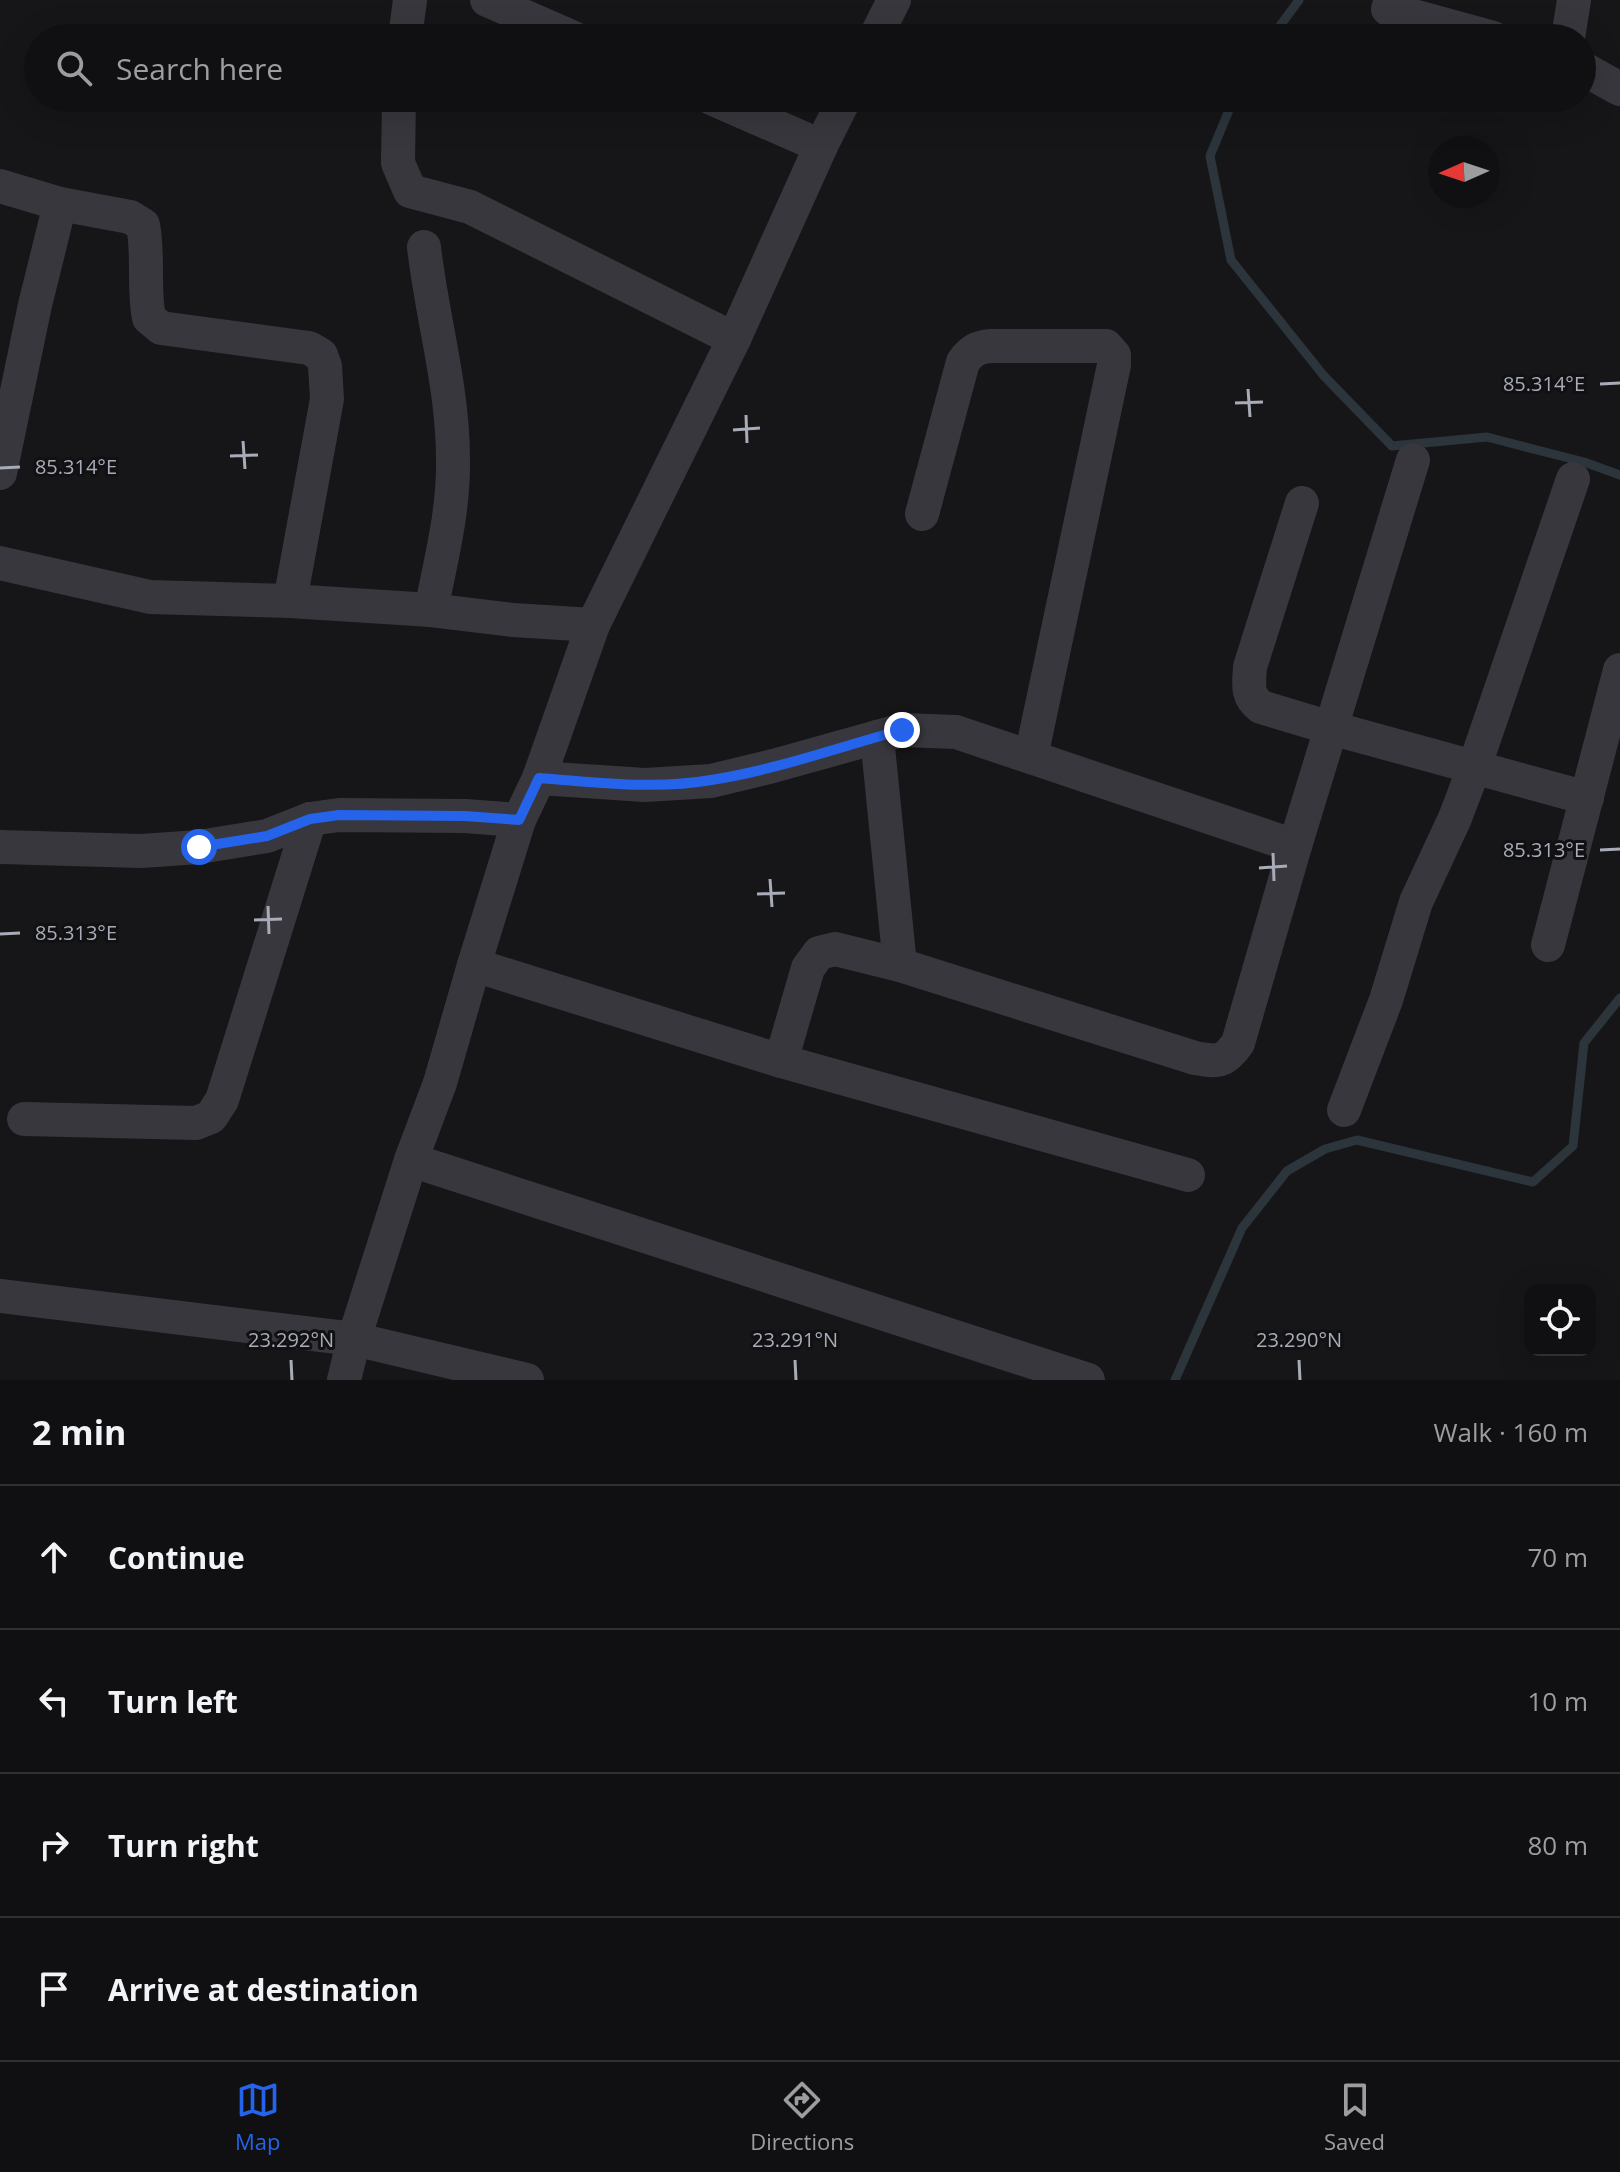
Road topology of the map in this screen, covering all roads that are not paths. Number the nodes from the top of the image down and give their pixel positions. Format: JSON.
{"nodes":[{"id":1,"x":410,"y":0,"type":"edge"},
{"id":2,"x":487,"y":0,"type":"edge"},
{"id":3,"x":894,"y":0,"type":"edge"},
{"id":4,"x":1391,"y":0,"type":"edge"},
{"id":5,"x":1574,"y":0,"type":"edge"},
{"id":6,"x":407,"y":24,"type":"edge"},
{"id":7,"x":542,"y":24,"type":"edge"},
{"id":8,"x":882,"y":24,"type":"edge"},
{"id":9,"x":1442,"y":24,"type":"edge"},
{"id":10,"x":1570,"y":24,"type":"edge"},
{"id":11,"x":1596,"y":76,"type":"edge"},
{"id":12,"x":1620,"y":89,"type":"edge"},
{"id":13,"x":399,"y":112,"type":"edge"},
{"id":14,"x":743,"y":112,"type":"edge"},
{"id":15,"x":838,"y":112,"type":"edge"},
{"id":16,"x":821,"y":146,"type":"junction"},
{"id":17,"x":0,"y":186,"type":"edge"},
{"id":18,"x":60,"y":204,"type":"junction"},
{"id":19,"x":424,"y":247,"type":"dead end"},
{"id":20,"x":734,"y":339,"type":"junction"},
{"id":21,"x":1413,"y":460,"type":"dead end"},
{"id":22,"x":0,"y":473,"type":"edge"},
{"id":23,"x":1573,"y":479,"type":"dead end"},
{"id":24,"x":1302,"y":503,"type":"dead end"},
{"id":25,"x":922,"y":514,"type":"dead end"},
{"id":26,"x":0,"y":563,"type":"edge"},
{"id":27,"x":290,"y":601,"type":"junction"},
{"id":28,"x":431,"y":610,"type":"junction"},
{"id":29,"x":593,"y":625,"type":"junction"},
{"id":30,"x":1620,"y":670,"type":"edge"},
{"id":31,"x":1331,"y":728,"type":"junction"},
{"id":32,"x":877,"y":737,"type":"junction"},
{"id":33,"x":1031,"y":757,"type":"junction"},
{"id":34,"x":1474,"y":768,"type":"junction"},
{"id":35,"x":539,"y":778,"type":"junction"},
{"id":36,"x":1587,"y":798,"type":"junction"},
{"id":37,"x":310,"y":819,"type":"junction"},
{"id":38,"x":519,"y":820,"type":"junction"},
{"id":39,"x":1295,"y":846,"type":"junction"},
{"id":40,"x":0,"y":847,"type":"edge"},
{"id":41,"x":1548,"y":945,"type":"dead end"},
{"id":42,"x":474,"y":965,"type":"junction"},
{"id":43,"x":900,"y":965,"type":"junction"},
{"id":44,"x":781,"y":1061,"type":"junction"},
{"id":45,"x":1344,"y":1110,"type":"dead end"},
{"id":46,"x":24,"y":1119,"type":"dead end"},
{"id":47,"x":411,"y":1160,"type":"junction"},
{"id":48,"x":1188,"y":1175,"type":"dead end"},
{"id":49,"x":0,"y":1296,"type":"edge"},
{"id":50,"x":354,"y":1339,"type":"junction"},
{"id":51,"x":344,"y":1380,"type":"edge"},
{"id":52,"x":527,"y":1380,"type":"edge"},
{"id":53,"x":1088,"y":1380,"type":"edge"}],
"edges":[{"from":1,"to":6,"type":"street"},
{"from":2,"to":7,"type":"street"},
{"from":3,"to":8,"type":"street"},
{"from":4,"to":9,"type":"street"},
{"from":5,"to":10,"type":"street"},
{"from":11,"to":12,"type":"street"},
{"from":13,"to":20,"type":"street"},
{"from":14,"to":16,"type":"street"},
{"from":15,"to":16,"type":"street"},
{"from":16,"to":20,"type":"street"},
{"from":17,"to":18,"type":"street"},
{"from":18,"to":22,"type":"street"},
{"from":18,"to":27,"type":"street"},
{"from":19,"to":28,"type":"street"},
{"from":20,"to":29,"type":"street"},
{"from":21,"to":31,"type":"street"},
{"from":23,"to":34,"type":"street"},
{"from":24,"to":31,"type":"street"},
{"from":25,"to":33,"type":"street"},
{"from":26,"to":27,"type":"street"},
{"from":27,"to":28,"type":"street"},
{"from":28,"to":29,"type":"street"},
{"from":29,"to":35,"type":"street"},
{"from":30,"to":36,"type":"street"},
{"from":31,"to":34,"type":"street"},
{"from":31,"to":39,"type":"street"},
{"from":32,"to":33,"type":"street"},
{"from":32,"to":35,"type":"street"},
{"from":32,"to":43,"type":"street"},
{"from":33,"to":39,"type":"street"},
{"from":34,"to":36,"type":"street"},
{"from":34,"to":45,"type":"street"},
{"from":35,"to":38,"type":"street"},
{"from":36,"to":41,"type":"street"},
{"from":37,"to":38,"type":"street"},
{"from":37,"to":40,"type":"street"},
{"from":37,"to":46,"type":"street"},
{"from":38,"to":42,"type":"street"},
{"from":39,"to":43,"type":"street"},
{"from":42,"to":44,"type":"street"},
{"from":42,"to":47,"type":"street"},
{"from":43,"to":44,"type":"street"},
{"from":44,"to":48,"type":"street"},
{"from":47,"to":50,"type":"street"},
{"from":47,"to":53,"type":"street"},
{"from":49,"to":50,"type":"street"},
{"from":50,"to":51,"type":"street"},
{"from":50,"to":52,"type":"street"}]}
